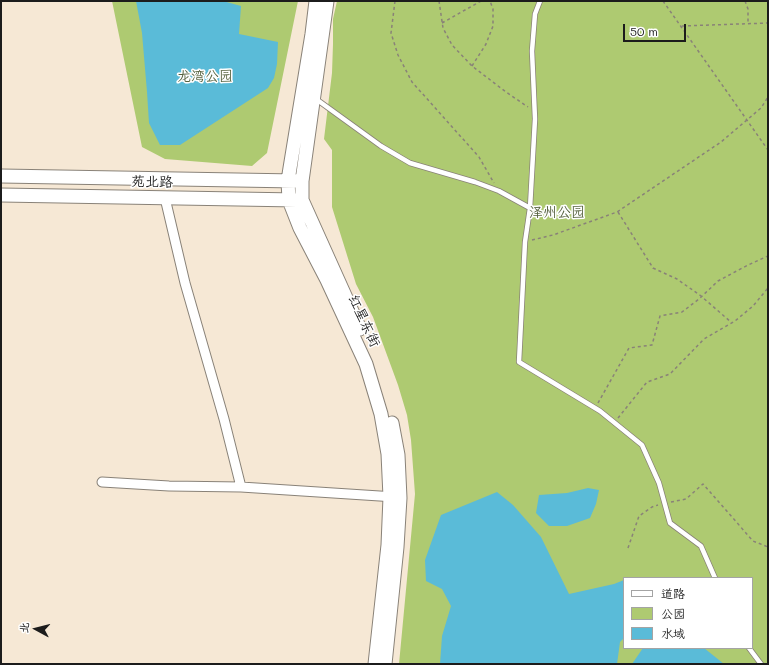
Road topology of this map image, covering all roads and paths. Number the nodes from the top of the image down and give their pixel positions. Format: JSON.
{"nodes":[{"id":1,"x":316,"y":1,"type":"edge"},
{"id":2,"x":327,"y":1,"type":"edge"},
{"id":3,"x":394,"y":1,"type":"edge"},
{"id":4,"x":439,"y":1,"type":"edge"},
{"id":5,"x":481,"y":1,"type":"edge"},
{"id":6,"x":490,"y":1,"type":"edge"},
{"id":7,"x":540,"y":1,"type":"edge"},
{"id":8,"x":663,"y":1,"type":"edge"},
{"id":9,"x":745,"y":1,"type":"edge"},
{"id":10,"x":442,"y":23,"type":"junction"},
{"id":11,"x":768,"y":23,"type":"edge"},
{"id":12,"x":748,"y":24,"type":"junction"},
{"id":13,"x":681,"y":26,"type":"junction"},
{"id":14,"x":472,"y":66,"type":"junction"},
{"id":15,"x":313,"y":96,"type":"junction"},
{"id":16,"x":768,"y":97,"type":"edge"},
{"id":17,"x":534,"y":111,"type":"junction"},
{"id":18,"x":746,"y":121,"type":"junction"},
{"id":19,"x":768,"y":150,"type":"edge"},
{"id":20,"x":1,"y":176,"type":"edge"},
{"id":21,"x":288,"y":181,"type":"junction"},
{"id":22,"x":302,"y":181,"type":"junction"},
{"id":23,"x":499,"y":191,"type":"junction"},
{"id":24,"x":1,"y":195,"type":"edge"},
{"id":25,"x":165,"y":198,"type":"junction"},
{"id":26,"x":296,"y":200,"type":"junction"},
{"id":27,"x":530,"y":208,"type":"junction"},
{"id":28,"x":617,"y":212,"type":"junction"},
{"id":29,"x":525,"y":242,"type":"junction"},
{"id":30,"x":768,"y":256,"type":"edge"},
{"id":31,"x":768,"y":288,"type":"edge"},
{"id":32,"x":701,"y":296,"type":"junction"},
{"id":33,"x":732,"y":323,"type":"junction"},
{"id":34,"x":595,"y":408,"type":"junction"},
{"id":35,"x":614,"y":423,"type":"junction"},
{"id":36,"x":102,"y":482,"type":"dead end"},
{"id":37,"x":241,"y":487,"type":"junction"},
{"id":38,"x":395,"y":497,"type":"junction"},
{"id":39,"x":665,"y":504,"type":"junction"},
{"id":40,"x":628,"y":548,"type":"dead end"},
{"id":41,"x":768,"y":548,"type":"edge"},
{"id":42,"x":715,"y":577,"type":"edge"},
{"id":43,"x":750,"y":649,"type":"edge"},
{"id":44,"x":375,"y":664,"type":"edge"},
{"id":45,"x":385,"y":664,"type":"edge"},
{"id":46,"x":761,"y":664,"type":"edge"}],
"edges":[{"from":1,"to":21,"type":"main road","name":"红星东街"},
{"from":2,"to":15,"type":"main road","name":"红星东街"},
{"from":3,"to":23,"type":"path"},
{"from":4,"to":10,"type":"path"},
{"from":5,"to":10,"type":"path"},
{"from":6,"to":14,"type":"path"},
{"from":7,"to":17,"type":"lane"},
{"from":8,"to":13,"type":"path"},
{"from":9,"to":12,"type":"path"},
{"from":10,"to":14,"type":"path"},
{"from":11,"to":12,"type":"path"},
{"from":12,"to":13,"type":"path"},
{"from":13,"to":18,"type":"path"},
{"from":14,"to":17,"type":"path"},
{"from":15,"to":22,"type":"main road","name":"红星东街"},
{"from":15,"to":23,"type":"lane"},
{"from":16,"to":18,"type":"path"},
{"from":17,"to":27,"type":"lane"},
{"from":18,"to":19,"type":"path"},
{"from":18,"to":28,"type":"path"},
{"from":20,"to":21,"type":"main road","name":"苑北路"},
{"from":21,"to":22,"type":"main road","name":"苑北路"},
{"from":21,"to":26,"type":"main road","name":"红星东街"},
{"from":22,"to":26,"type":"main road","name":"红星东街"},
{"from":23,"to":27,"type":"lane"},
{"from":24,"to":25,"type":"main road","name":"苑北路"},
{"from":25,"to":26,"type":"main road","name":"苑北路"},
{"from":25,"to":37,"type":"street"},
{"from":26,"to":38,"type":"main road","name":"红星东街"},
{"from":27,"to":29,"type":"lane"},
{"from":28,"to":29,"type":"path"},
{"from":28,"to":32,"type":"path"},
{"from":29,"to":34,"type":"lane"},
{"from":30,"to":32,"type":"path"},
{"from":31,"to":33,"type":"path"},
{"from":32,"to":33,"type":"path"},
{"from":32,"to":34,"type":"path"},
{"from":33,"to":35,"type":"path"},
{"from":34,"to":35,"type":"lane"},
{"from":35,"to":39,"type":"lane"},
{"from":36,"to":37,"type":"street"},
{"from":37,"to":38,"type":"street"},
{"from":38,"to":44,"type":"main road","name":"红星东街"},
{"from":38,"to":45,"type":"main road","name":"红星东街"},
{"from":39,"to":40,"type":"path"},
{"from":39,"to":41,"type":"path"},
{"from":39,"to":42,"type":"lane"},
{"from":43,"to":46,"type":"lane"}]}
